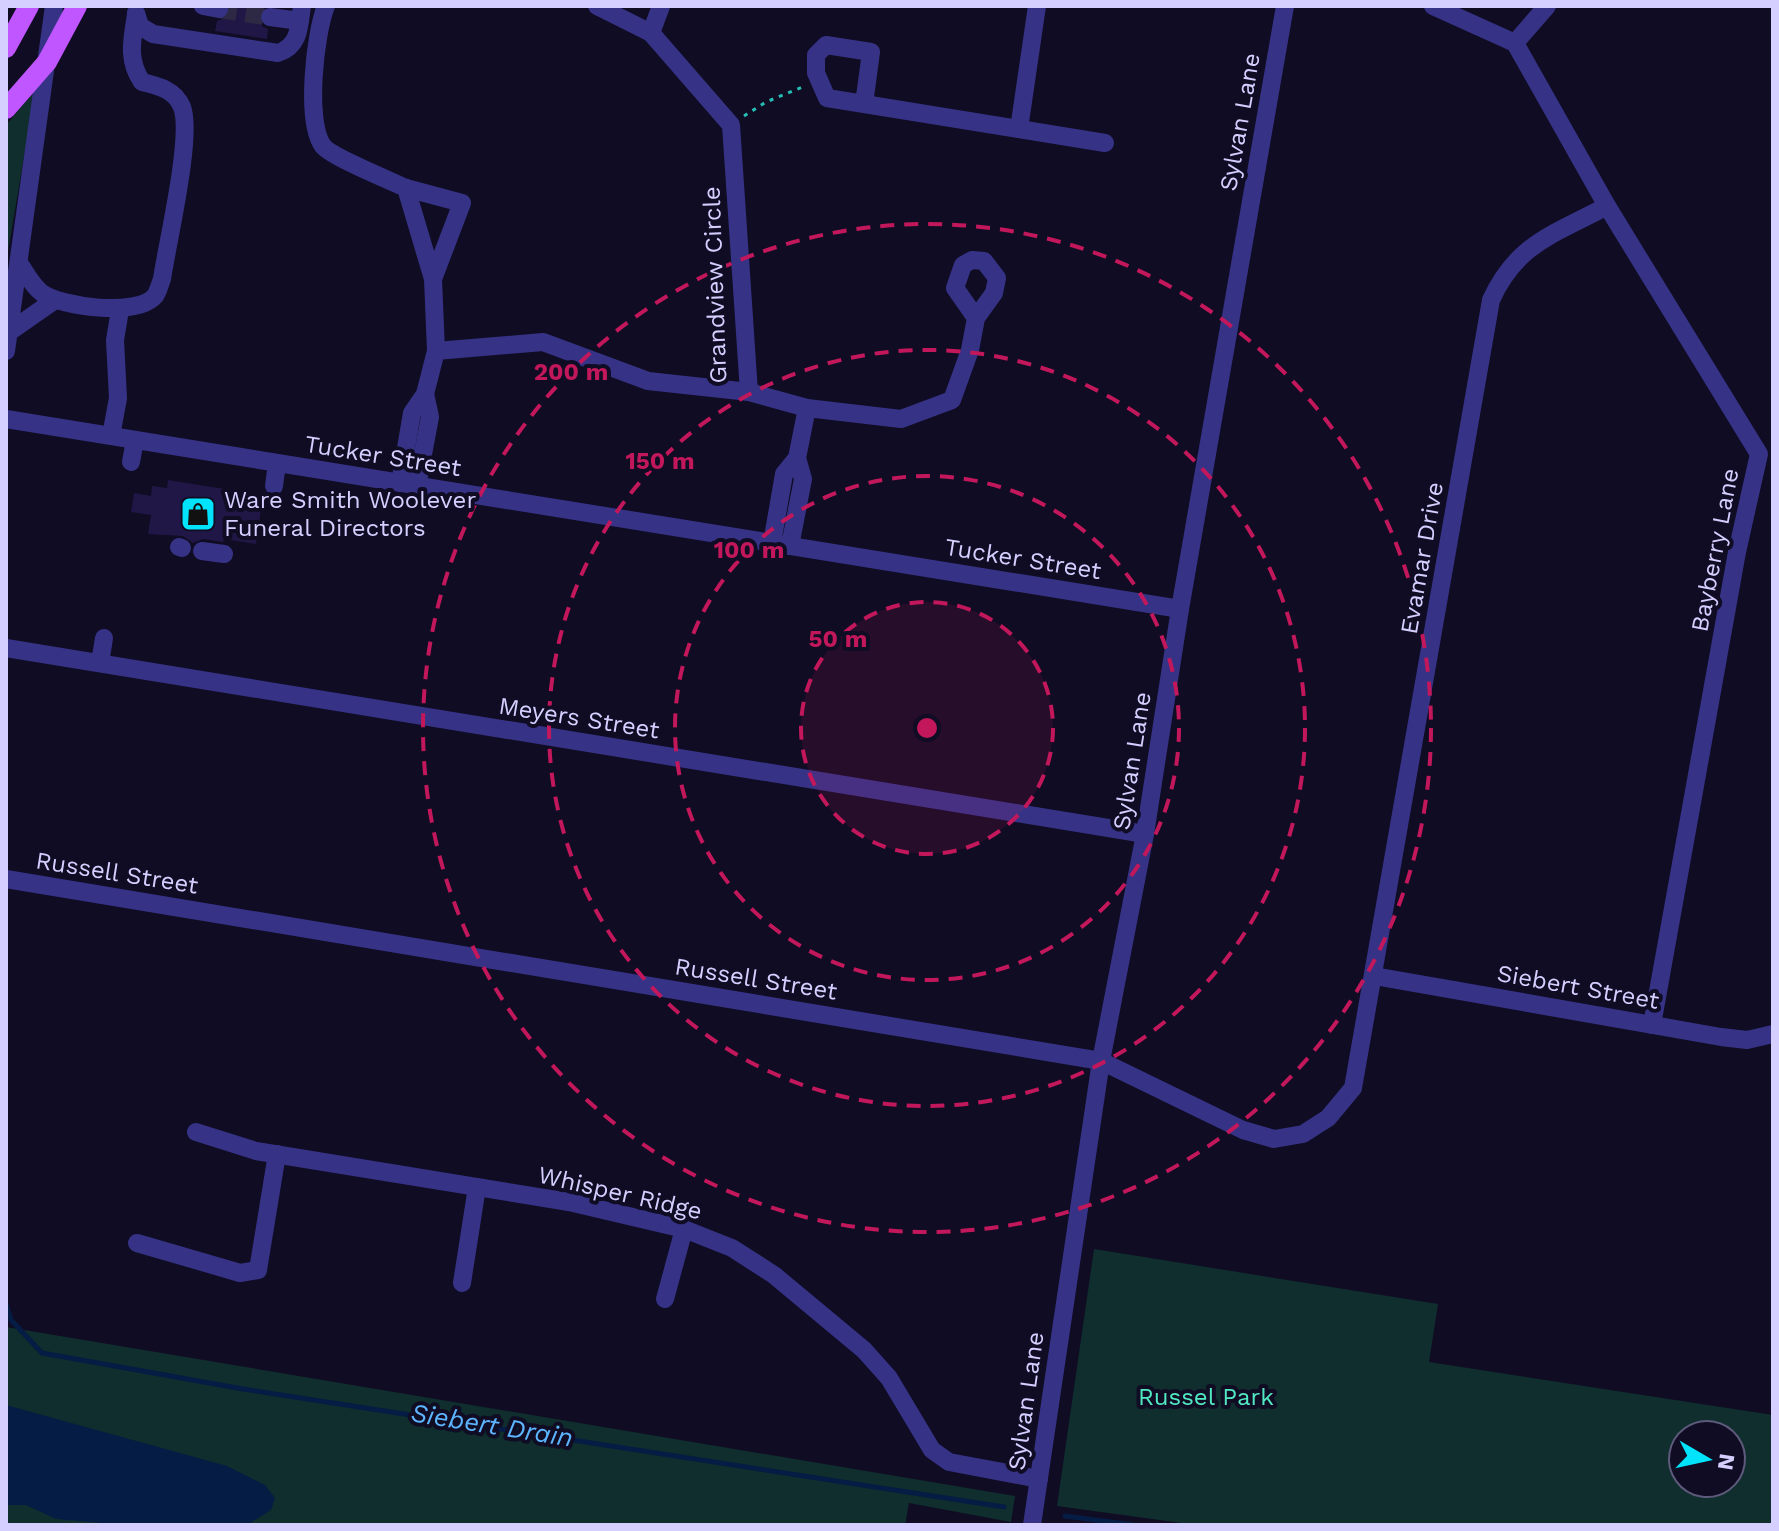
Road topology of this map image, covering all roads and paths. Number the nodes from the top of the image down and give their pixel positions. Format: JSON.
{"nodes":[{"id":1,"x":29,"y":6,"type":"edge"},
{"id":2,"x":54,"y":6,"type":"edge"},
{"id":3,"x":77,"y":6,"type":"edge"},
{"id":4,"x":326,"y":6,"type":"edge"},
{"id":5,"x":597,"y":6,"type":"edge"},
{"id":6,"x":661,"y":6,"type":"edge"},
{"id":7,"x":1037,"y":6,"type":"edge"},
{"id":8,"x":1285,"y":6,"type":"edge"},
{"id":9,"x":1433,"y":6,"type":"edge"},
{"id":10,"x":1547,"y":6,"type":"edge"},
{"id":11,"x":137,"y":10,"type":"edge"},
{"id":12,"x":301,"y":14,"type":"edge"},
{"id":13,"x":270,"y":17,"type":"tunnel mouth"},
{"id":14,"x":651,"y":33,"type":"junction"},
{"id":15,"x":1515,"y":43,"type":"junction"},
{"id":16,"x":6,"y":48,"type":"edge"},
{"id":17,"x":47,"y":62,"type":"junction"},
{"id":18,"x":820,"y":83,"type":"junction"},
{"id":19,"x":864,"y":104,"type":"junction"},
{"id":20,"x":6,"y":109,"type":"edge"},
{"id":21,"x":731,"y":125,"type":"junction"},
{"id":22,"x":1019,"y":129,"type":"junction"},
{"id":23,"x":1105,"y":143,"type":"dead end"},
{"id":24,"x":406,"y":188,"type":"junction"},
{"id":25,"x":1607,"y":206,"type":"junction"},
{"id":26,"x":19,"y":263,"type":"junction"},
{"id":27,"x":433,"y":279,"type":"junction"},
{"id":28,"x":55,"y":300,"type":"junction"},
{"id":29,"x":120,"y":310,"type":"junction"},
{"id":30,"x":976,"y":318,"type":"dead end"},
{"id":31,"x":7,"y":342,"type":"edge"},
{"id":32,"x":436,"y":351,"type":"junction"},
{"id":33,"x":749,"y":392,"type":"junction"},
{"id":34,"x":807,"y":408,"type":"junction"},
{"id":35,"x":6,"y":419,"type":"edge"},
{"id":36,"x":111,"y":436,"type":"junction"},
{"id":37,"x":135,"y":440,"type":"junction"},
{"id":38,"x":1766,"y":455,"type":"edge"},
{"id":39,"x":131,"y":462,"type":"dead end"},
{"id":40,"x":277,"y":463,"type":"junction"},
{"id":41,"x":408,"y":484,"type":"junction"},
{"id":42,"x":274,"y":486,"type":"dead end"},
{"id":43,"x":781,"y":544,"type":"junction"},
{"id":44,"x":202,"y":551,"type":"dead end"},
{"id":45,"x":224,"y":554,"type":"dead end"},
{"id":46,"x":1180,"y":609,"type":"junction"},
{"id":47,"x":104,"y":638,"type":"dead end"},
{"id":48,"x":6,"y":648,"type":"edge"},
{"id":49,"x":100,"y":663,"type":"junction"},
{"id":50,"x":1145,"y":834,"type":"junction"},
{"id":51,"x":6,"y":879,"type":"edge"},
{"id":52,"x":1374,"y":976,"type":"junction"},
{"id":53,"x":1652,"y":1025,"type":"junction"},
{"id":54,"x":1773,"y":1034,"type":"edge"},
{"id":55,"x":1101,"y":1061,"type":"junction"},
{"id":56,"x":196,"y":1132,"type":"dead end"},
{"id":57,"x":277,"y":1154,"type":"junction"},
{"id":58,"x":477,"y":1187,"type":"junction"},
{"id":59,"x":684,"y":1229,"type":"junction"},
{"id":60,"x":137,"y":1243,"type":"dead end"},
{"id":61,"x":462,"y":1283,"type":"dead end"},
{"id":62,"x":665,"y":1299,"type":"dead end"},
{"id":63,"x":1039,"y":1479,"type":"junction"},
{"id":64,"x":1032,"y":1525,"type":"edge"}],
"edges":[{"from":1,"to":16,"type":"main road"},
{"from":2,"to":17,"type":"street"},
{"from":3,"to":17,"type":"main road"},
{"from":4,"to":24,"type":"street"},
{"from":5,"to":14,"type":"street"},
{"from":6,"to":14,"type":"street"},
{"from":7,"to":22,"type":"street"},
{"from":8,"to":46,"type":"street","name":"Sylvan Lane"},
{"from":9,"to":15,"type":"street"},
{"from":10,"to":15,"type":"street"},
{"from":11,"to":12,"type":"street"},
{"from":11,"to":29,"type":"street"},
{"from":12,"to":13,"type":"street"},
{"from":14,"to":21,"type":"street"},
{"from":15,"to":25,"type":"street","name":"Bayberry Lane"},
{"from":17,"to":20,"type":"main road"},
{"from":17,"to":26,"type":"street"},
{"from":18,"to":19,"type":"street"},
{"from":18,"to":19,"type":"street"},
{"from":18,"to":21,"type":"path"},
{"from":19,"to":22,"type":"street"},
{"from":21,"to":33,"type":"street","name":"Grandview Circle"},
{"from":22,"to":23,"type":"street"},
{"from":24,"to":27,"type":"street"},
{"from":24,"to":27,"type":"street"},
{"from":25,"to":38,"type":"street","name":"Bayberry Lane"},
{"from":25,"to":52,"type":"street","name":"Evamar Drive"},
{"from":26,"to":28,"type":"street"},
{"from":26,"to":31,"type":"street"},
{"from":27,"to":32,"type":"street"},
{"from":28,"to":29,"type":"street"},
{"from":28,"to":31,"type":"street"},
{"from":29,"to":36,"type":"street"},
{"from":30,"to":34,"type":"street"},
{"from":32,"to":33,"type":"street","name":"Grandview Circle"},
{"from":32,"to":41,"type":"street"},
{"from":33,"to":34,"type":"street"},
{"from":34,"to":43,"type":"street"},
{"from":35,"to":36,"type":"street","name":"Tucker Street"},
{"from":36,"to":37,"type":"street","name":"Tucker Street"},
{"from":37,"to":39,"type":"street"},
{"from":37,"to":40,"type":"street","name":"Tucker Street"},
{"from":38,"to":53,"type":"street","name":"Bayberry Lane"},
{"from":40,"to":41,"type":"street","name":"Tucker Street"},
{"from":40,"to":42,"type":"street"},
{"from":41,"to":43,"type":"street","name":"Tucker Street"},
{"from":43,"to":46,"type":"street","name":"Tucker Street"},
{"from":44,"to":45,"type":"street"},
{"from":46,"to":50,"type":"street","name":"Sylvan Lane"},
{"from":47,"to":49,"type":"street"},
{"from":48,"to":49,"type":"street","name":"Meyers Street"},
{"from":49,"to":50,"type":"street","name":"Meyers Street"},
{"from":50,"to":55,"type":"street","name":"Sylvan Lane"},
{"from":51,"to":55,"type":"street","name":"Russell Street"},
{"from":52,"to":53,"type":"street","name":"Siebert Street"},
{"from":52,"to":55,"type":"street","name":"Russell Street"},
{"from":53,"to":54,"type":"street","name":"Siebert Street"},
{"from":55,"to":63,"type":"street","name":"Sylvan Lane"},
{"from":56,"to":57,"type":"street","name":"Whisper Ridge"},
{"from":57,"to":58,"type":"street","name":"Whisper Ridge"},
{"from":57,"to":60,"type":"street"},
{"from":58,"to":59,"type":"street","name":"Whisper Ridge"},
{"from":58,"to":61,"type":"street"},
{"from":59,"to":62,"type":"street"},
{"from":59,"to":63,"type":"street","name":"Whisper Ridge"},
{"from":63,"to":64,"type":"street","name":"Sylvan Lane"}]}
